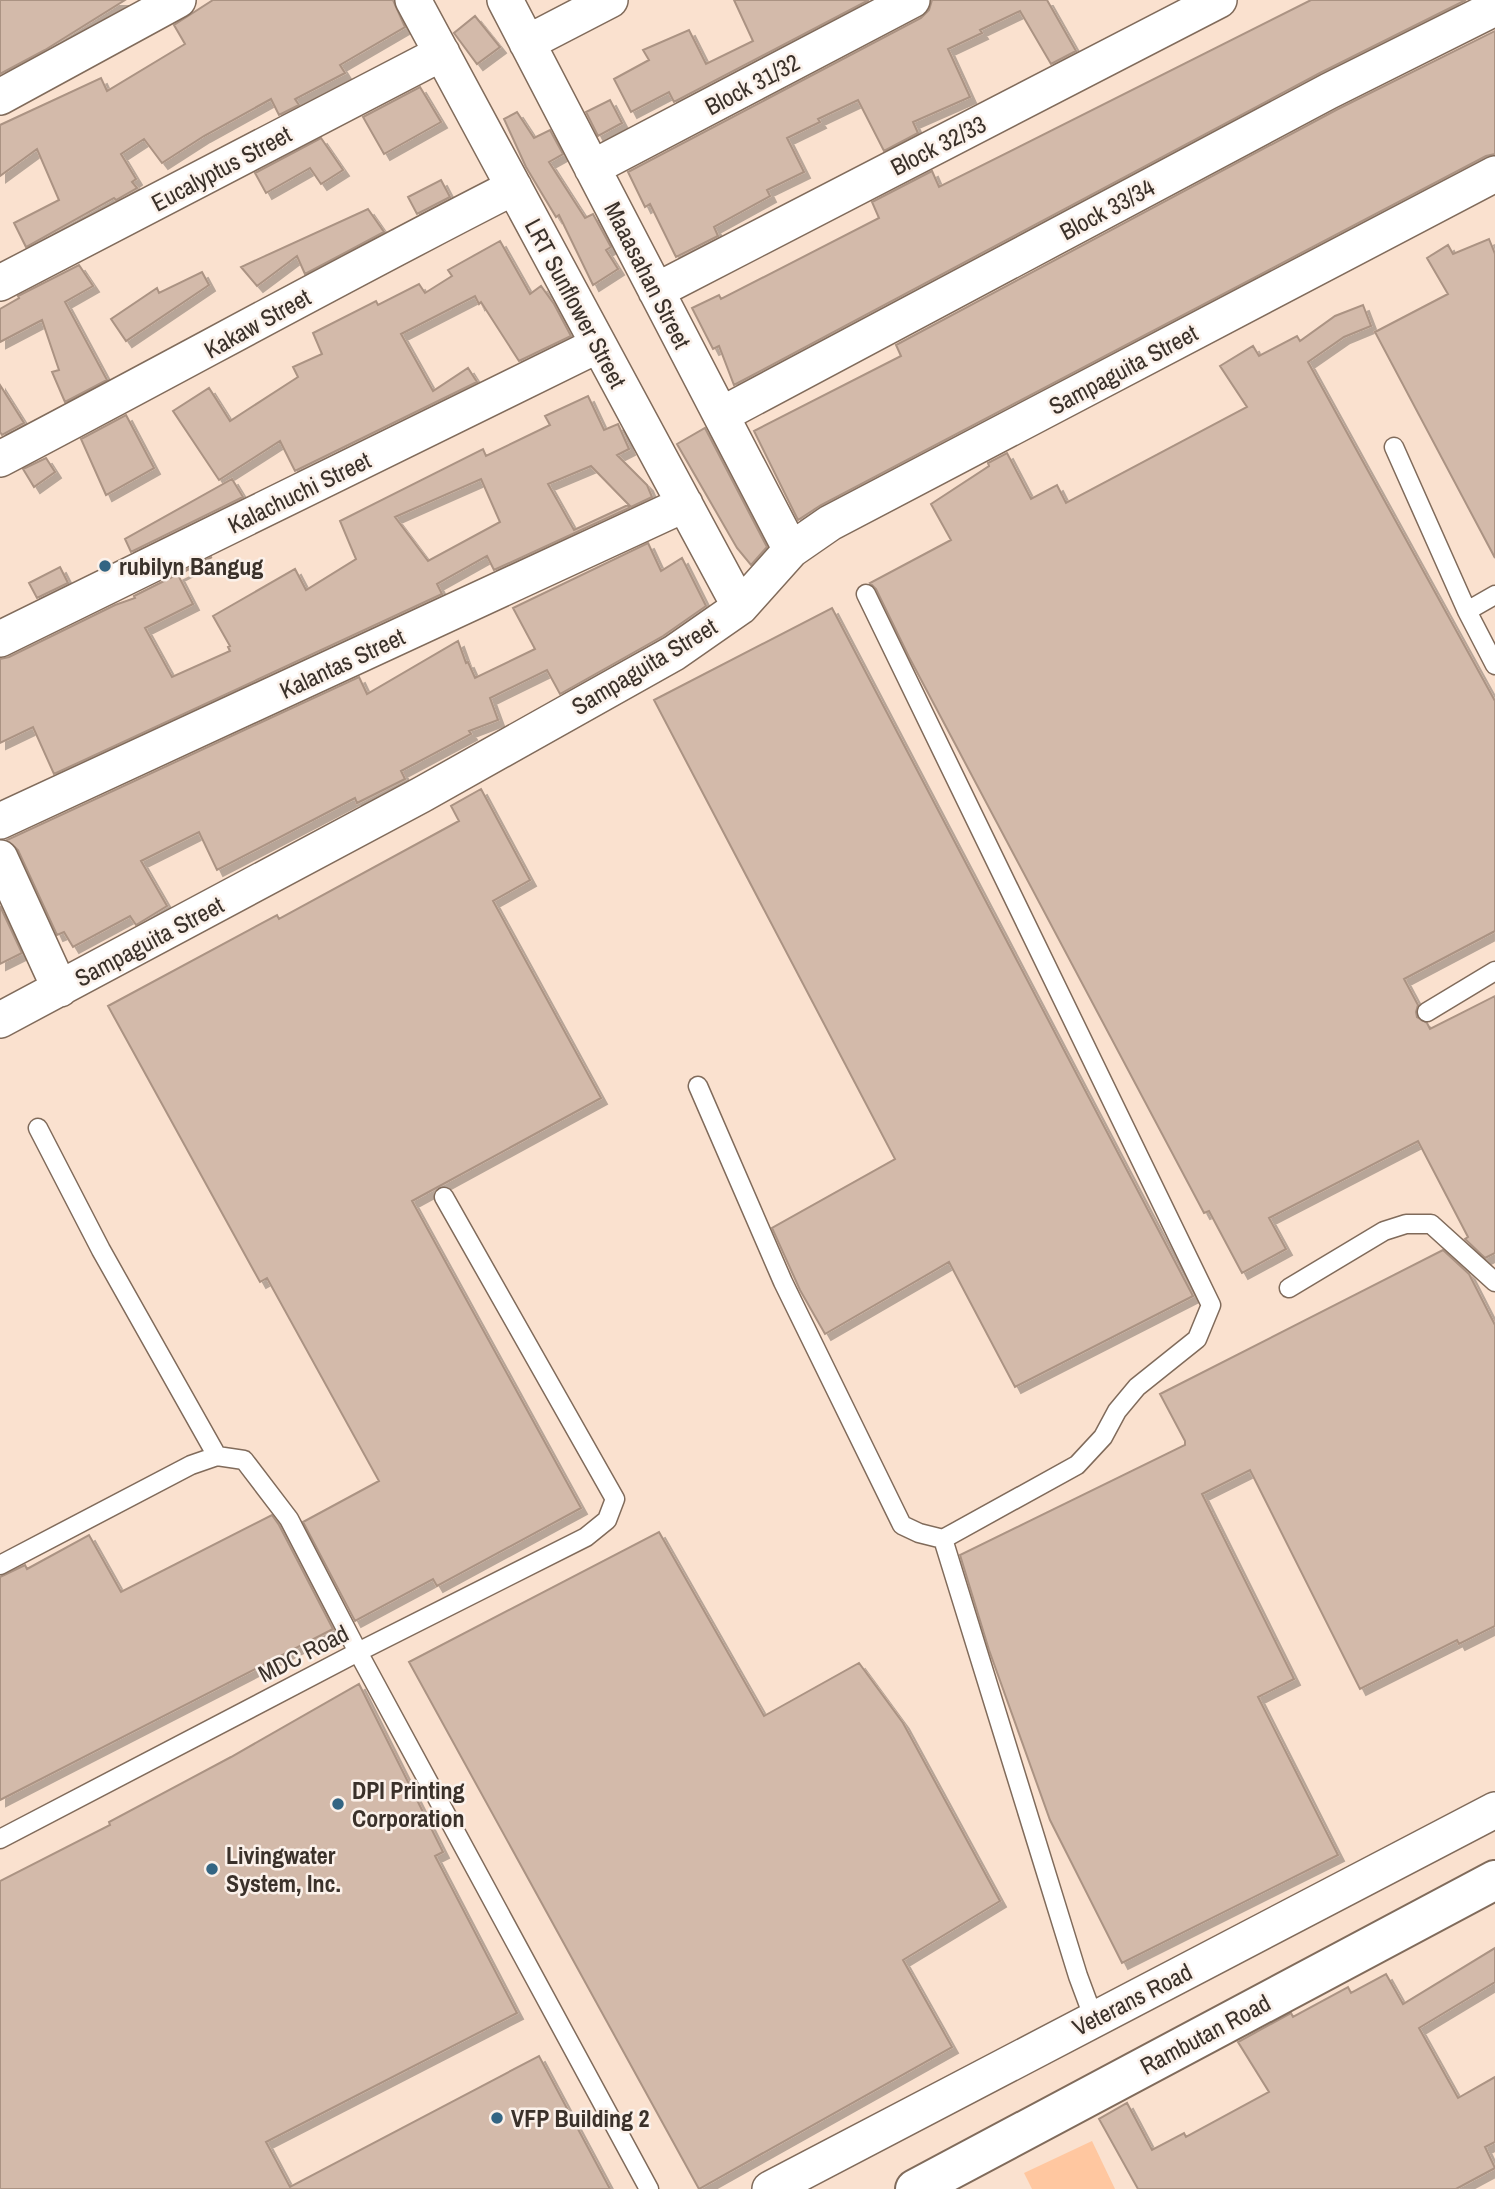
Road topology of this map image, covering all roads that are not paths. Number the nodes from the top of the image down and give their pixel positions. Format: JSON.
{"nodes":[{"id":1,"x":178,"y":0,"type":"edge"},
{"id":2,"x":413,"y":0,"type":"edge"},
{"id":3,"x":505,"y":0,"type":"edge"},
{"id":4,"x":610,"y":0,"type":"edge"},
{"id":5,"x":912,"y":0,"type":"edge"},
{"id":6,"x":1219,"y":0,"type":"edge"},
{"id":7,"x":1495,"y":8,"type":"edge"},
{"id":8,"x":527,"y":43,"type":"junction"},
{"id":9,"x":442,"y":53,"type":"junction"},
{"id":10,"x":0,"y":97,"type":"edge"},
{"id":11,"x":592,"y":168,"type":"junction"},
{"id":12,"x":1495,"y":174,"type":"edge"},
{"id":13,"x":514,"y":187,"type":"junction"},
{"id":14,"x":0,"y":283,"type":"edge"},
{"id":15,"x":656,"y":291,"type":"junction"},
{"id":16,"x":598,"y":345,"type":"junction"},
{"id":17,"x":721,"y":415,"type":"junction"},
{"id":18,"x":1394,"y":447,"type":"dead end"},
{"id":19,"x":0,"y":458,"type":"edge"},
{"id":20,"x":685,"y":504,"type":"junction"},
{"id":21,"x":791,"y":550,"type":"junction"},
{"id":22,"x":866,"y":594,"type":"dead end"},
{"id":23,"x":1495,"y":595,"type":"edge"},
{"id":24,"x":740,"y":607,"type":"junction"},
{"id":25,"x":1466,"y":611,"type":"junction"},
{"id":26,"x":0,"y":639,"type":"edge"},
{"id":27,"x":1495,"y":665,"type":"edge"},
{"id":28,"x":0,"y":821,"type":"edge"},
{"id":29,"x":0,"y":858,"type":"edge"},
{"id":30,"x":1495,"y":971,"type":"edge"},
{"id":31,"x":60,"y":989,"type":"junction"},
{"id":32,"x":1427,"y":1012,"type":"dead end"},
{"id":33,"x":0,"y":1020,"type":"edge"},
{"id":34,"x":698,"y":1086,"type":"dead end"},
{"id":35,"x":38,"y":1128,"type":"dead end"},
{"id":36,"x":444,"y":1197,"type":"dead end"},
{"id":37,"x":1495,"y":1282,"type":"edge"},
{"id":38,"x":1289,"y":1288,"type":"dead end"},
{"id":39,"x":217,"y":1456,"type":"junction"},
{"id":40,"x":943,"y":1539,"type":"junction"},
{"id":41,"x":0,"y":1565,"type":"edge"},
{"id":42,"x":358,"y":1652,"type":"junction"},
{"id":43,"x":1495,"y":1810,"type":"edge"},
{"id":44,"x":0,"y":1839,"type":"edge"},
{"id":45,"x":1495,"y":1880,"type":"edge"},
{"id":46,"x":1094,"y":2019,"type":"junction"},
{"id":47,"x":649,"y":2189,"type":"edge"},
{"id":48,"x":770,"y":2189,"type":"edge"},
{"id":49,"x":915,"y":2189,"type":"edge"}],
"edges":[{"from":1,"to":10,"type":"street"},
{"from":2,"to":9,"type":"street","name":"LRT Sunflower Street"},
{"from":3,"to":8,"type":"street","name":"Maaasahan Street"},
{"from":4,"to":8,"type":"street"},
{"from":5,"to":11,"type":"street","name":"Block 31/32"},
{"from":6,"to":15,"type":"street","name":"Block 32/33"},
{"from":7,"to":17,"type":"street","name":"Block 33/34"},
{"from":8,"to":11,"type":"street","name":"Maaasahan Street"},
{"from":9,"to":13,"type":"street","name":"LRT Sunflower Street"},
{"from":9,"to":14,"type":"street","name":"Eucalyptus Street"},
{"from":11,"to":15,"type":"street","name":"Maaasahan Street"},
{"from":12,"to":21,"type":"street","name":"Sampaguita Street"},
{"from":13,"to":16,"type":"street","name":"LRT Sunflower Street"},
{"from":13,"to":19,"type":"street","name":"Kakaw Street"},
{"from":15,"to":17,"type":"street","name":"Maaasahan Street"},
{"from":16,"to":20,"type":"street","name":"LRT Sunflower Street"},
{"from":16,"to":26,"type":"street","name":"Kalachuchi Street"},
{"from":17,"to":21,"type":"street","name":"Maaasahan Street"},
{"from":18,"to":25,"type":"lane"},
{"from":20,"to":24,"type":"street","name":"LRT Sunflower Street"},
{"from":20,"to":28,"type":"street","name":"Kalantas Street"},
{"from":21,"to":24,"type":"street","name":"Sampaguita Street"},
{"from":22,"to":40,"type":"lane"},
{"from":23,"to":25,"type":"lane"},
{"from":24,"to":31,"type":"street","name":"Sampaguita Street"},
{"from":25,"to":27,"type":"lane"},
{"from":29,"to":31,"type":"street"},
{"from":30,"to":32,"type":"lane"},
{"from":31,"to":33,"type":"street","name":"Sampaguita Street"},
{"from":34,"to":40,"type":"lane"},
{"from":35,"to":39,"type":"lane"},
{"from":36,"to":42,"type":"lane","name":"MDC Road"},
{"from":37,"to":38,"type":"lane"},
{"from":39,"to":41,"type":"lane"},
{"from":39,"to":42,"type":"lane"},
{"from":40,"to":46,"type":"lane"},
{"from":42,"to":44,"type":"lane","name":"MDC Road"},
{"from":42,"to":47,"type":"lane"},
{"from":43,"to":46,"type":"street","name":"Veterans Road"},
{"from":45,"to":49,"type":"street","name":"Rambutan Road"},
{"from":46,"to":48,"type":"street","name":"Veterans Road"}]}
